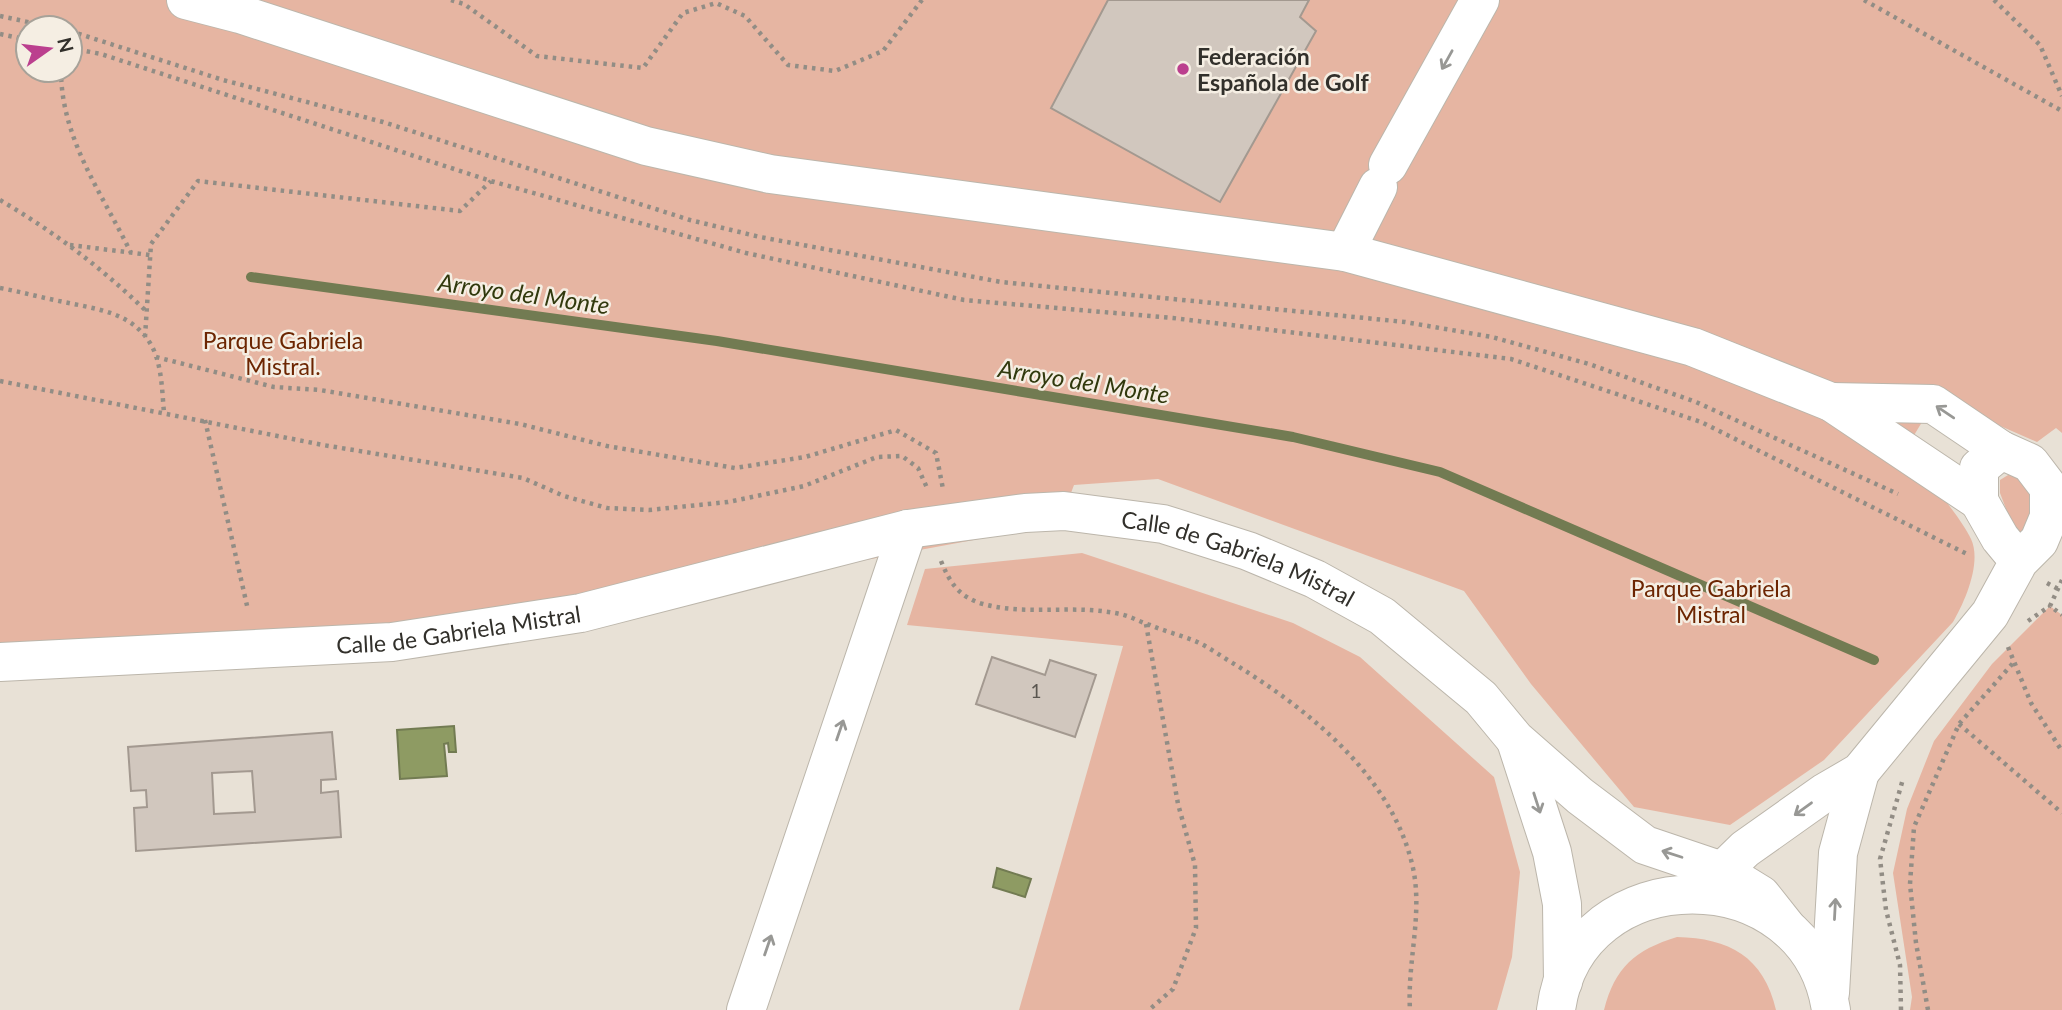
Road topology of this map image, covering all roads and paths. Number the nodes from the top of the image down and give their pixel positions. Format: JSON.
{"nodes":[{"id":1,"x":186,"y":0,"type":"edge"},
{"id":2,"x":452,"y":0,"type":"edge"},
{"id":3,"x":922,"y":0,"type":"edge"},
{"id":4,"x":1480,"y":0,"type":"edge"},
{"id":5,"x":1864,"y":0,"type":"edge"},
{"id":6,"x":1994,"y":0,"type":"edge"},
{"id":7,"x":84,"y":36,"type":"edge"},
{"id":8,"x":84,"y":51,"type":"edge"},
{"id":9,"x":61,"y":84,"type":"edge"},
{"id":10,"x":2062,"y":96,"type":"edge"},
{"id":11,"x":2062,"y":111,"type":"edge"},
{"id":12,"x":491,"y":181,"type":"junction"},
{"id":13,"x":0,"y":200,"type":"edge"},
{"id":14,"x":69,"y":244,"type":"junction"},
{"id":15,"x":131,"y":253,"type":"junction"},
{"id":16,"x":1345,"y":253,"type":"junction"},
{"id":17,"x":150,"y":255,"type":"junction"},
{"id":18,"x":0,"y":288,"type":"edge"},
{"id":19,"x":146,"y":311,"type":"junction"},
{"id":20,"x":145,"y":337,"type":"junction"},
{"id":21,"x":156,"y":357,"type":"junction"},
{"id":22,"x":1831,"y":402,"type":"junction"},
{"id":23,"x":164,"y":412,"type":"dead end"},
{"id":24,"x":205,"y":420,"type":"dead end"},
{"id":25,"x":2001,"y":450,"type":"junction"},
{"id":26,"x":1902,"y":496,"type":"dead end"},
{"id":27,"x":1979,"y":501,"type":"junction"},
{"id":28,"x":926,"y":526,"type":"junction"},
{"id":29,"x":1979,"y":555,"type":"dead end"},
{"id":30,"x":2019,"y":561,"type":"junction"},
{"id":31,"x":2062,"y":580,"type":"edge"},
{"id":32,"x":2061,"y":589,"type":"edge"},
{"id":33,"x":248,"y":610,"type":"dead end"},
{"id":34,"x":2062,"y":615,"type":"edge"},
{"id":35,"x":1146,"y":624,"type":"dead end"},
{"id":36,"x":2004,"y":636,"type":"dead end"},
{"id":37,"x":0,"y":662,"type":"edge"},
{"id":38,"x":2014,"y":662,"type":"junction"},
{"id":39,"x":1959,"y":724,"type":"junction"},
{"id":40,"x":1515,"y":738,"type":"junction"},
{"id":41,"x":2062,"y":751,"type":"edge"},
{"id":42,"x":1860,"y":772,"type":"junction"},
{"id":43,"x":2062,"y":813,"type":"edge"},
{"id":44,"x":1880,"y":859,"type":"dead end"},
{"id":45,"x":1711,"y":882,"type":"junction"},
{"id":46,"x":1559,"y":996,"type":"edge"},
{"id":47,"x":1830,"y":1006,"type":"edge"},
{"id":48,"x":746,"y":1010,"type":"edge"},
{"id":49,"x":1149,"y":1010,"type":"edge"},
{"id":50,"x":1901,"y":1010,"type":"edge"},
{"id":51,"x":1928,"y":1010,"type":"edge"}],
"edges":[{"from":1,"to":16,"type":"street"},
{"from":2,"to":3,"type":"path"},
{"from":4,"to":16,"type":"street","one_way":true},
{"from":5,"to":11,"type":"path"},
{"from":6,"to":10,"type":"path"},
{"from":7,"to":26,"type":"path"},
{"from":8,"to":12,"type":"path"},
{"from":9,"to":15,"type":"path"},
{"from":12,"to":17,"type":"path"},
{"from":12,"to":29,"type":"path"},
{"from":13,"to":14,"type":"path"},
{"from":14,"to":15,"type":"path"},
{"from":14,"to":19,"type":"path"},
{"from":15,"to":17,"type":"path"},
{"from":16,"to":22,"type":"street"},
{"from":17,"to":19,"type":"path"},
{"from":18,"to":20,"type":"path"},
{"from":19,"to":20,"type":"path"},
{"from":20,"to":21,"type":"path"},
{"from":21,"to":23,"type":"path"},
{"from":21,"to":28,"type":"path"},
{"from":25,"to":22,"type":"street","one_way":true},
{"from":22,"to":27,"type":"street"},
{"from":24,"to":33,"type":"path"},
{"from":25,"to":27,"type":"street"},
{"from":25,"to":30,"type":"street"},
{"from":27,"to":30,"type":"street"},
{"from":28,"to":37,"type":"street","name":"Calle de Gabriela Mistral"},
{"from":28,"to":40,"type":"street","name":"Calle de Gabriela Mistral"},
{"from":48,"to":28,"type":"street","one_way":true},
{"from":30,"to":42,"type":"street"},
{"from":31,"to":32,"type":"path"},
{"from":32,"to":34,"type":"path"},
{"from":35,"to":49,"type":"path"},
{"from":36,"to":38,"type":"path"},
{"from":38,"to":39,"type":"path"},
{"from":38,"to":41,"type":"path"},
{"from":39,"to":43,"type":"path"},
{"from":39,"to":51,"type":"path"},
{"from":45,"to":40,"type":"street","name":"Calle de Gabriela Mistral","one_way":true},
{"from":40,"to":46,"type":"street","name":"Calle de Gabriela Mistral","one_way":true},
{"from":42,"to":45,"type":"street","one_way":true},
{"from":47,"to":42,"type":"street","one_way":true},
{"from":44,"to":50,"type":"path"},
{"from":45,"to":46,"type":"street"},
{"from":45,"to":47,"type":"street"}]}
